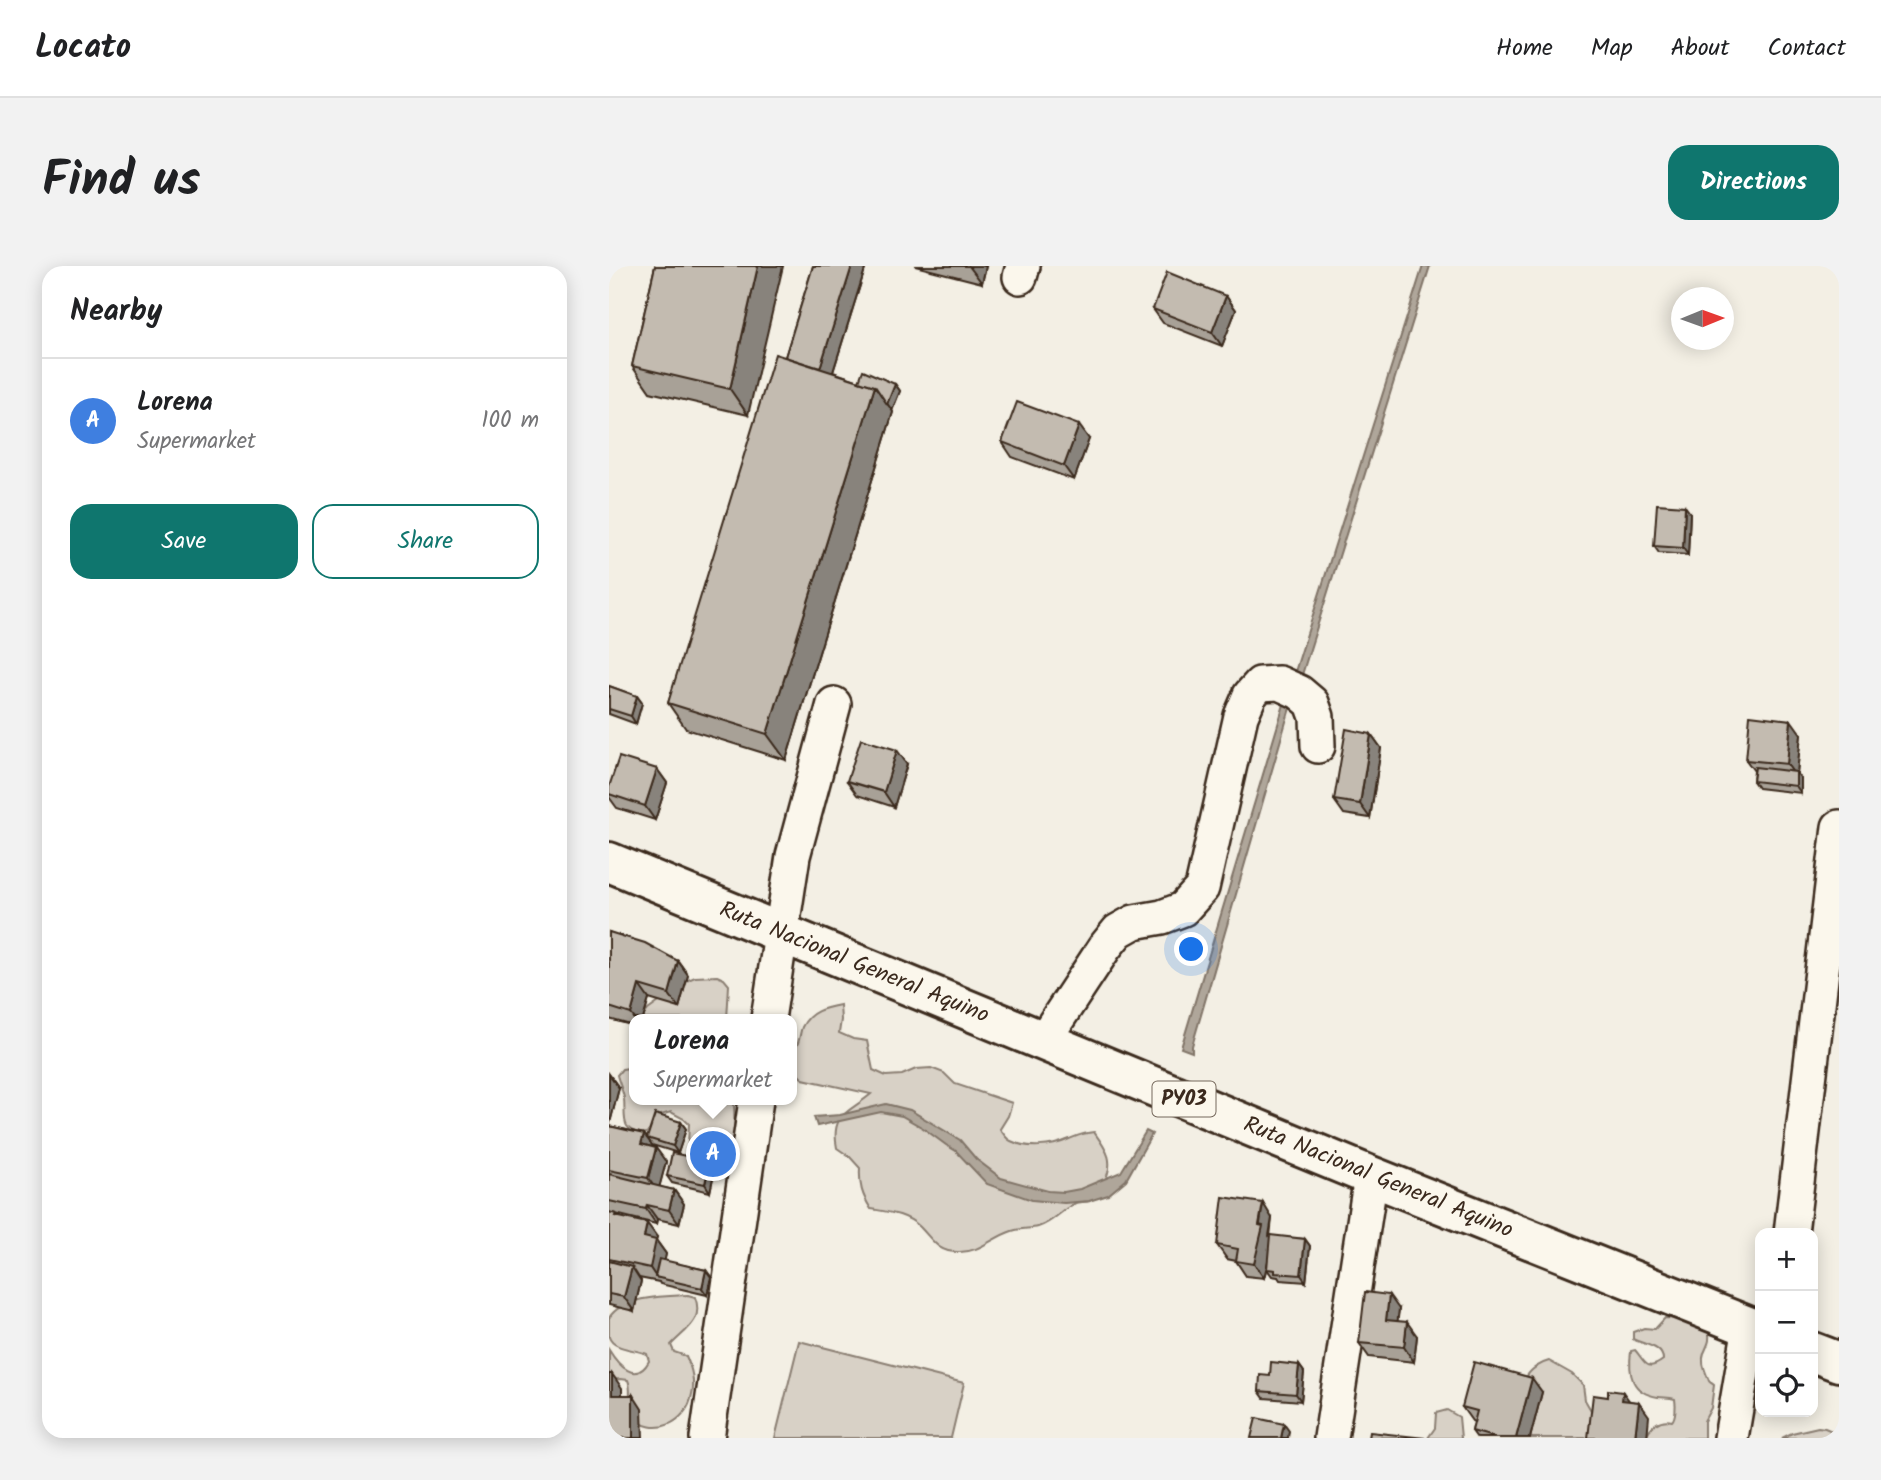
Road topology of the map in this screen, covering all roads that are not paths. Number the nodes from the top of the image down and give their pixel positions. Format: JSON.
{"nodes":[{"id":1,"x":834,"y":704,"type":"dead end"},
{"id":2,"x":1318,"y":746,"type":"dead end"},
{"id":3,"x":1839,"y":827,"type":"edge"},
{"id":4,"x":609,"y":862,"type":"edge"},
{"id":5,"x":781,"y":933,"type":"junction"},
{"id":6,"x":769,"y":1014,"type":"edge"},
{"id":7,"x":1043,"y":1041,"type":"junction"},
{"id":8,"x":755,"y":1105,"type":"edge"},
{"id":9,"x":1371,"y":1176,"type":"junction"},
{"id":10,"x":1792,"y":1228,"type":"edge"},
{"id":11,"x":1755,"y":1328,"type":"edge"},
{"id":12,"x":1818,"y":1354,"type":"edge"},
{"id":13,"x":1839,"y":1362,"type":"edge"},
{"id":14,"x":708,"y":1438,"type":"edge"},
{"id":15,"x":1331,"y":1438,"type":"edge"},
{"id":16,"x":1731,"y":1438,"type":"edge"}],
"edges":[{"from":1,"to":5,"type":"street"},
{"from":2,"to":7,"type":"street"},
{"from":3,"to":10,"type":"street"},
{"from":4,"to":5,"type":"highway","name":"Ruta Nacional General Aquino","number":"PY03"},
{"from":5,"to":6,"type":"street"},
{"from":5,"to":7,"type":"highway","name":"Ruta Nacional General Aquino","number":"PY03"},
{"from":7,"to":9,"type":"highway","name":"Ruta Nacional General Aquino","number":"PY03"},
{"from":8,"to":14,"type":"street"},
{"from":9,"to":11,"type":"highway","name":"Ruta Nacional General Aquino","number":"PY03"},
{"from":9,"to":15,"type":"street"},
{"from":11,"to":16,"type":"street"},
{"from":12,"to":13,"type":"highway"}]}
